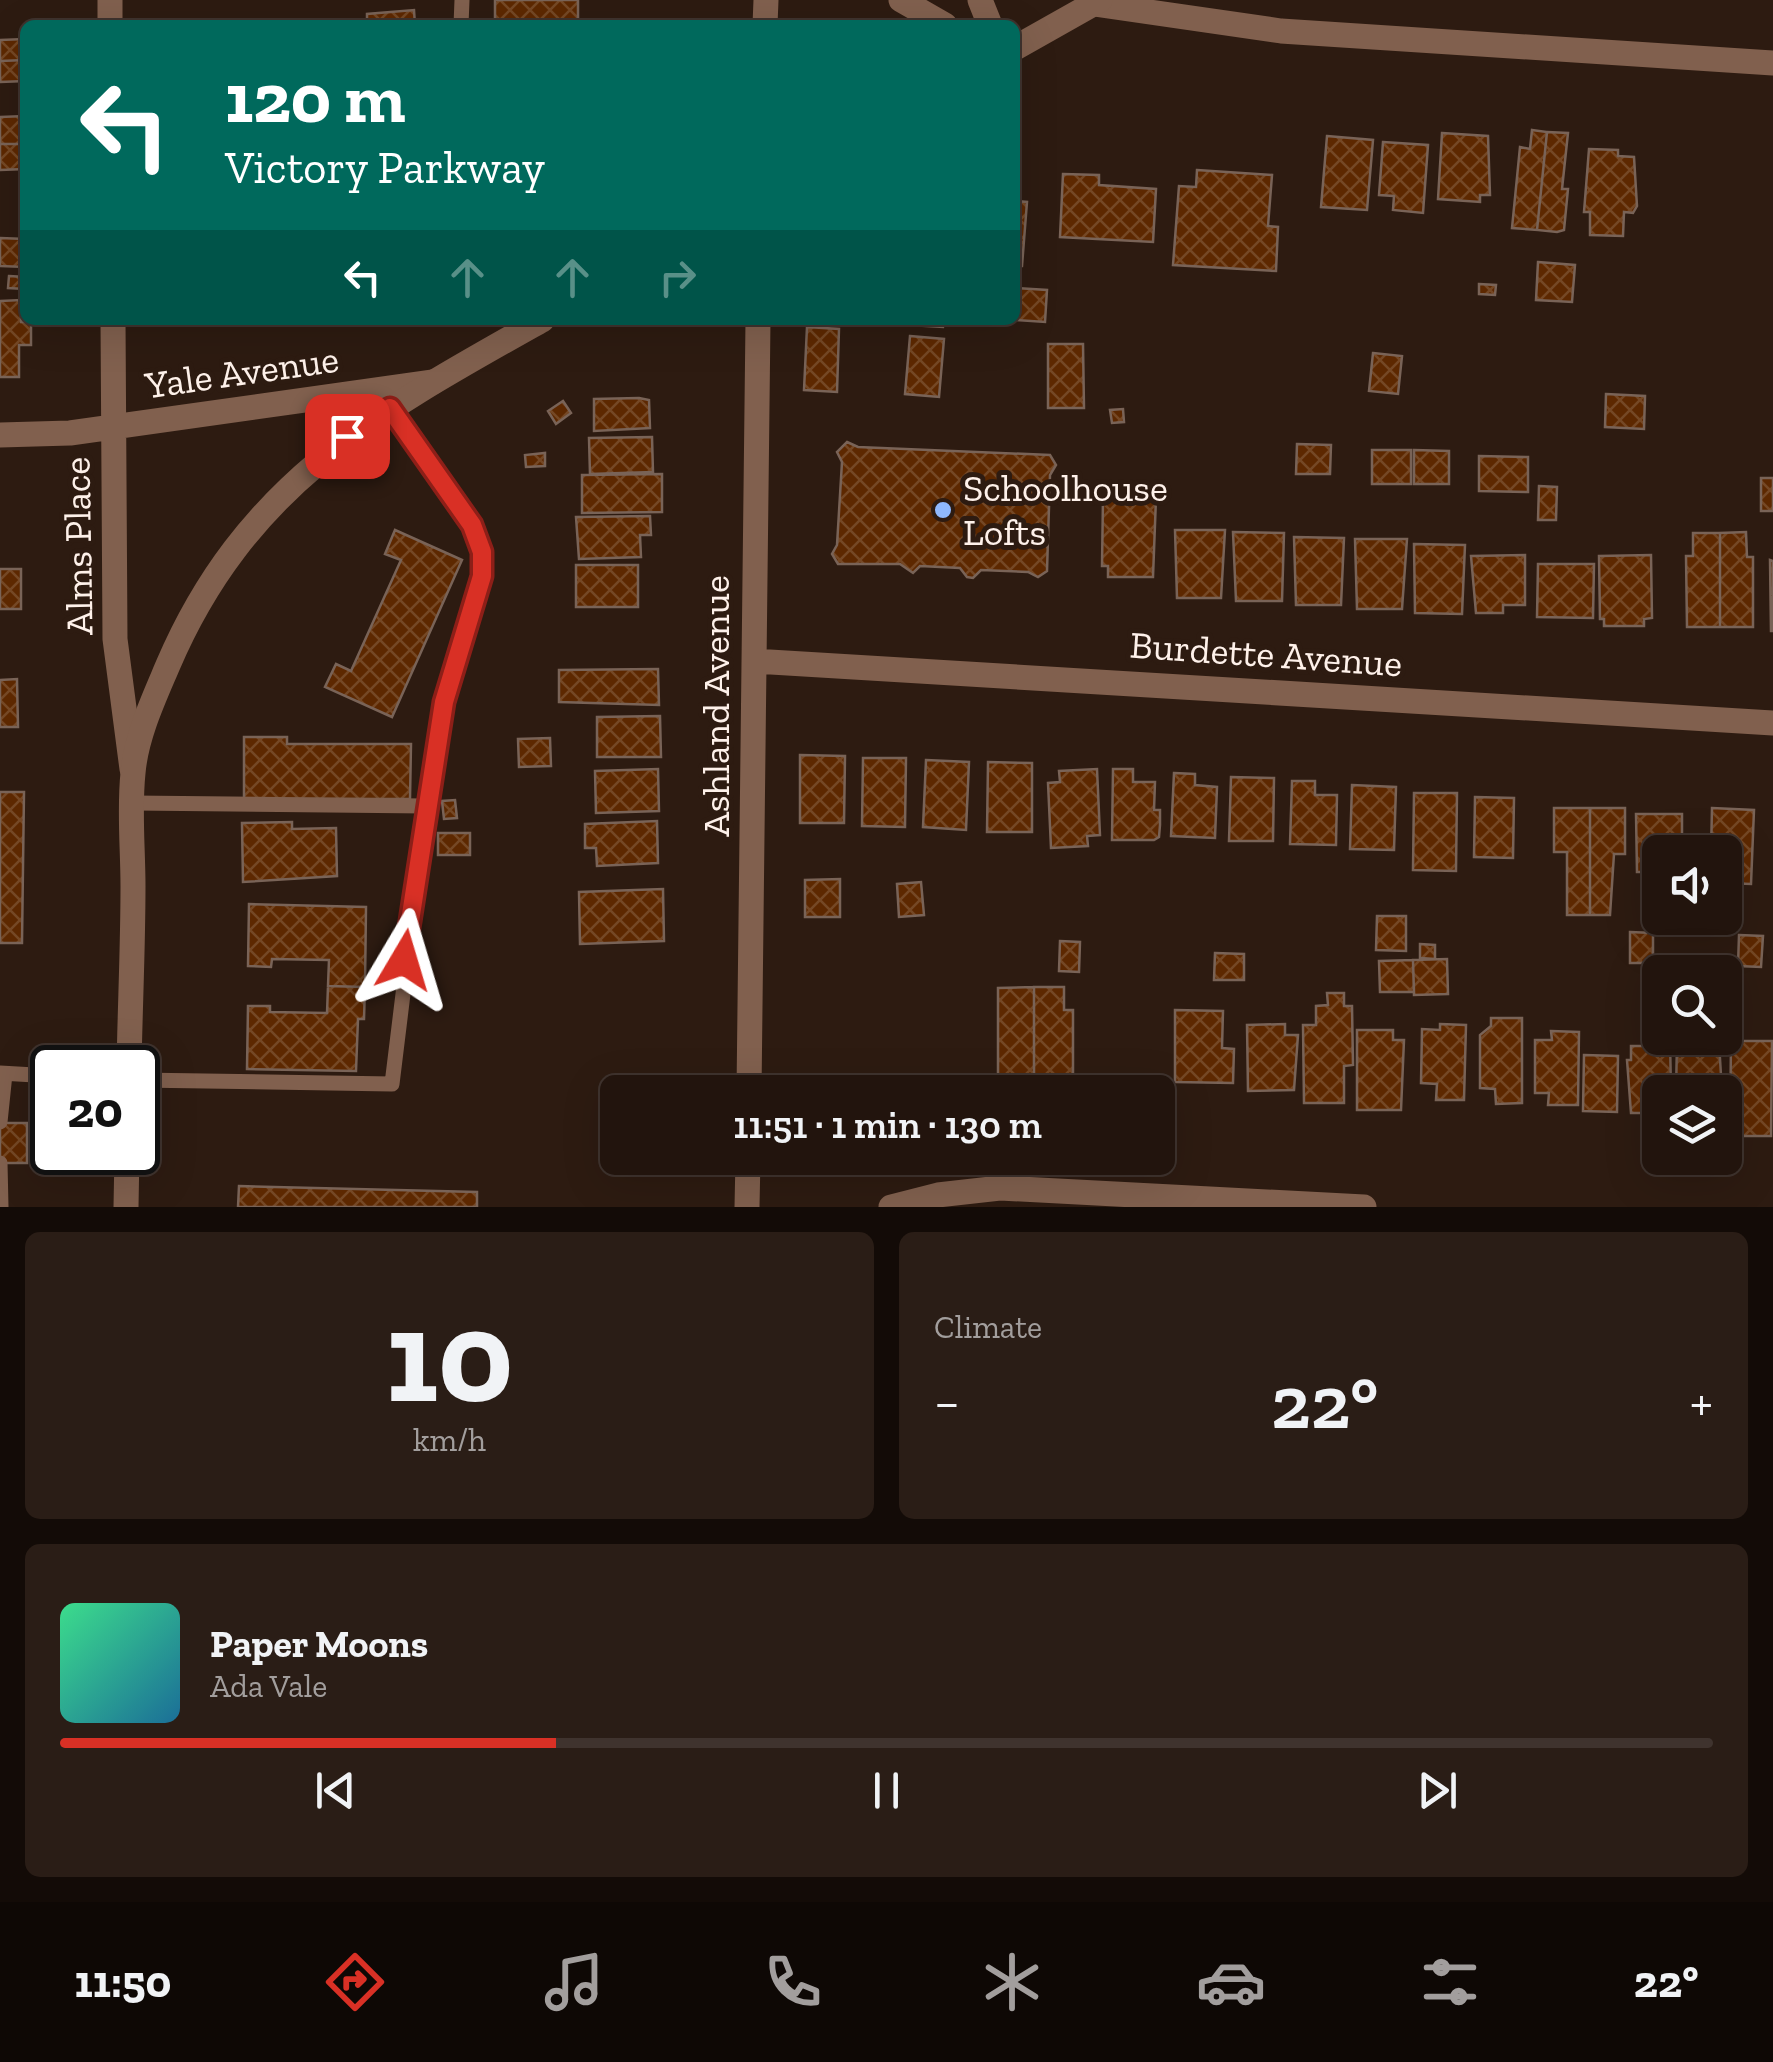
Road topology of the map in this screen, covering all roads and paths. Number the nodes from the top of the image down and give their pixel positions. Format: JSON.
{"nodes":[{"id":1,"x":901,"y":0,"type":"edge"},
{"id":2,"x":1097,"y":2,"type":"edge"},
{"id":3,"x":936,"y":20,"type":"edge"},
{"id":4,"x":1020,"y":45,"type":"edge"},
{"id":5,"x":1773,"y":63,"type":"edge"},
{"id":6,"x":113,"y":325,"type":"edge"},
{"id":7,"x":533,"y":325,"type":"edge"},
{"id":8,"x":758,"y":325,"type":"edge"},
{"id":9,"x":433,"y":382,"type":"junction"},
{"id":10,"x":390,"y":408,"type":"junction"},
{"id":11,"x":114,"y":427,"type":"junction"},
{"id":12,"x":0,"y":435,"type":"edge"},
{"id":13,"x":754,"y":660,"type":"junction"},
{"id":14,"x":1773,"y":723,"type":"edge"},
{"id":15,"x":133,"y":770,"type":"junction"},
{"id":16,"x":133,"y":803,"type":"junction"},
{"id":17,"x":426,"y":806,"type":"junction"},
{"id":18,"x":129,"y":1045,"type":"edge"},
{"id":19,"x":3,"y":1073,"type":"edge"},
{"id":20,"x":30,"y":1075,"type":"edge"},
{"id":21,"x":749,"y":1075,"type":"edge"},
{"id":22,"x":160,"y":1080,"type":"edge"},
{"id":23,"x":7,"y":1122,"type":"edge"},
{"id":24,"x":7,"y":1163,"type":"edge"},
{"id":25,"x":127,"y":1175,"type":"edge"},
{"id":26,"x":748,"y":1175,"type":"edge"},
{"id":27,"x":1,"y":1193,"type":"edge"},
{"id":28,"x":2,"y":1207,"type":"edge"},
{"id":29,"x":126,"y":1207,"type":"edge"},
{"id":30,"x":747,"y":1207,"type":"edge"},
{"id":31,"x":891,"y":1207,"type":"edge"},
{"id":32,"x":1364,"y":1207,"type":"edge"}],
"edges":[{"from":1,"to":3,"type":"street"},
{"from":2,"to":4,"type":"street"},
{"from":2,"to":5,"type":"street"},
{"from":6,"to":11,"type":"street","name":"Alms Place"},
{"from":7,"to":9,"type":"street"},
{"from":8,"to":13,"type":"street","name":"Ashland Avenue"},
{"from":9,"to":10,"type":"street"},
{"from":9,"to":11,"type":"street","name":"Yale Avenue"},
{"from":10,"to":15,"type":"street"},
{"from":10,"to":17,"type":"lane"},
{"from":11,"to":12,"type":"street","name":"Yale Avenue"},
{"from":11,"to":15,"type":"street","name":"Alms Place"},
{"from":13,"to":14,"type":"street","name":"Burdette Avenue"},
{"from":13,"to":21,"type":"street","name":"Ashland Avenue"},
{"from":15,"to":16,"type":"street"},
{"from":16,"to":17,"type":"lane"},
{"from":16,"to":18,"type":"street"},
{"from":17,"to":22,"type":"lane"},
{"from":19,"to":20,"type":"lane"},
{"from":19,"to":23,"type":"lane"},
{"from":24,"to":27,"type":"lane"},
{"from":25,"to":29,"type":"street"},
{"from":26,"to":30,"type":"street"},
{"from":27,"to":28,"type":"lane"},
{"from":31,"to":32,"type":"street"}]}
